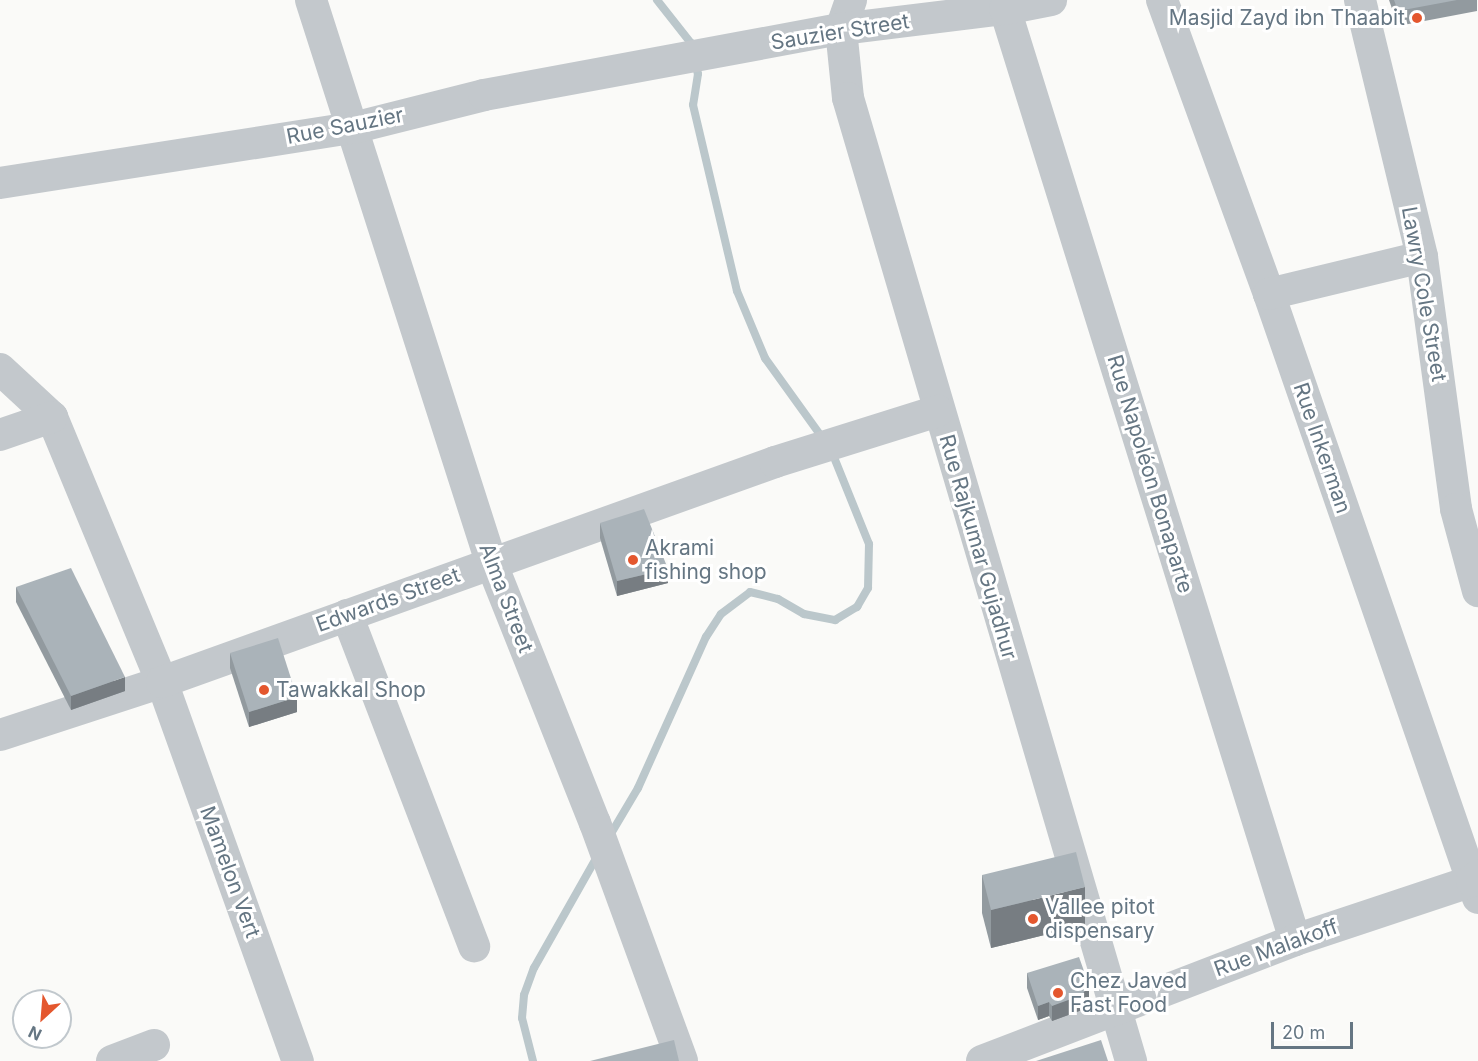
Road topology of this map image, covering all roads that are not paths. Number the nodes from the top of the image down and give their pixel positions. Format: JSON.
{"nodes":[{"id":1,"x":311,"y":0,"type":"edge"},
{"id":2,"x":851,"y":0,"type":"edge"},
{"id":3,"x":1051,"y":0,"type":"edge"},
{"id":4,"x":1162,"y":0,"type":"edge"},
{"id":5,"x":1360,"y":0,"type":"edge"},
{"id":6,"x":1005,"y":9,"type":"junction"},
{"id":7,"x":841,"y":29,"type":"junction"},
{"id":8,"x":694,"y":57,"type":"joint"},
{"id":9,"x":353,"y":128,"type":"junction"},
{"id":10,"x":0,"y":183,"type":"edge"},
{"id":11,"x":1422,"y":257,"type":"junction"},
{"id":12,"x":1269,"y":294,"type":"junction"},
{"id":13,"x":0,"y":369,"type":"edge"},
{"id":14,"x":938,"y":411,"type":"junction"},
{"id":15,"x":52,"y":417,"type":"junction"},
{"id":16,"x":0,"y":435,"type":"edge"},
{"id":17,"x":491,"y":562,"type":"junction"},
{"id":18,"x":1478,"y":591,"type":"edge"},
{"id":19,"x":346,"y":615,"type":"junction"},
{"id":20,"x":162,"y":682,"type":"junction"},
{"id":21,"x":0,"y":735,"type":"edge"},
{"id":22,"x":1476,"y":885,"type":"edge"},
{"id":23,"x":1294,"y":940,"type":"junction"},
{"id":24,"x":474,"y":946,"type":"dead end"},
{"id":25,"x":1114,"y":1008,"type":"junction"},
{"id":26,"x":154,"y":1045,"type":"dead end"},
{"id":27,"x":112,"y":1061,"type":"edge"},
{"id":28,"x":298,"y":1061,"type":"edge"},
{"id":29,"x":682,"y":1061,"type":"edge"},
{"id":30,"x":982,"y":1061,"type":"edge"},
{"id":31,"x":1131,"y":1061,"type":"edge"}],
"edges":[{"from":1,"to":9,"type":"street","name":"Alma Street"},
{"from":2,"to":7,"type":"street"},
{"from":3,"to":6,"type":"street","name":"Sauzier Street"},
{"from":4,"to":12,"type":"street","name":"Rue Inkerman"},
{"from":5,"to":11,"type":"street","name":"Lawry Cole Street"},
{"from":6,"to":7,"type":"street","name":"Sauzier Street"},
{"from":6,"to":23,"type":"street","name":"Rue Napoléon Bonaparte"},
{"from":7,"to":8,"type":"street","name":"Sauzier Street"},
{"from":7,"to":14,"type":"street","name":"Rue Rajkumar Gujadhur"},
{"from":8,"to":9,"type":"street","name":"Rue Sauzier"},
{"from":9,"to":10,"type":"street","name":"Rue Sauzier"},
{"from":9,"to":17,"type":"street","name":"Alma Street"},
{"from":11,"to":12,"type":"street"},
{"from":11,"to":18,"type":"street","name":"Lawry Cole Street"},
{"from":12,"to":22,"type":"street","name":"Rue Inkerman"},
{"from":13,"to":15,"type":"street"},
{"from":14,"to":17,"type":"street","name":"Edwards Street"},
{"from":14,"to":25,"type":"street","name":"Rue Rajkumar Gujadhur"},
{"from":15,"to":16,"type":"street"},
{"from":15,"to":20,"type":"street","name":"Mamelon Vert"},
{"from":17,"to":19,"type":"street","name":"Edwards Street"},
{"from":17,"to":29,"type":"street","name":"Alma Street"},
{"from":19,"to":20,"type":"street","name":"Edwards Street"},
{"from":19,"to":24,"type":"street"},
{"from":20,"to":21,"type":"street","name":"Edwards Street"},
{"from":20,"to":28,"type":"street","name":"Mamelon Vert"},
{"from":22,"to":23,"type":"street","name":"Rue Malakoff"},
{"from":23,"to":25,"type":"street","name":"Rue Malakoff"},
{"from":25,"to":30,"type":"street","name":"Rue Malakoff"},
{"from":25,"to":31,"type":"street","name":"Rue Rajkumar Gujadhur"},
{"from":26,"to":27,"type":"street"}]}
